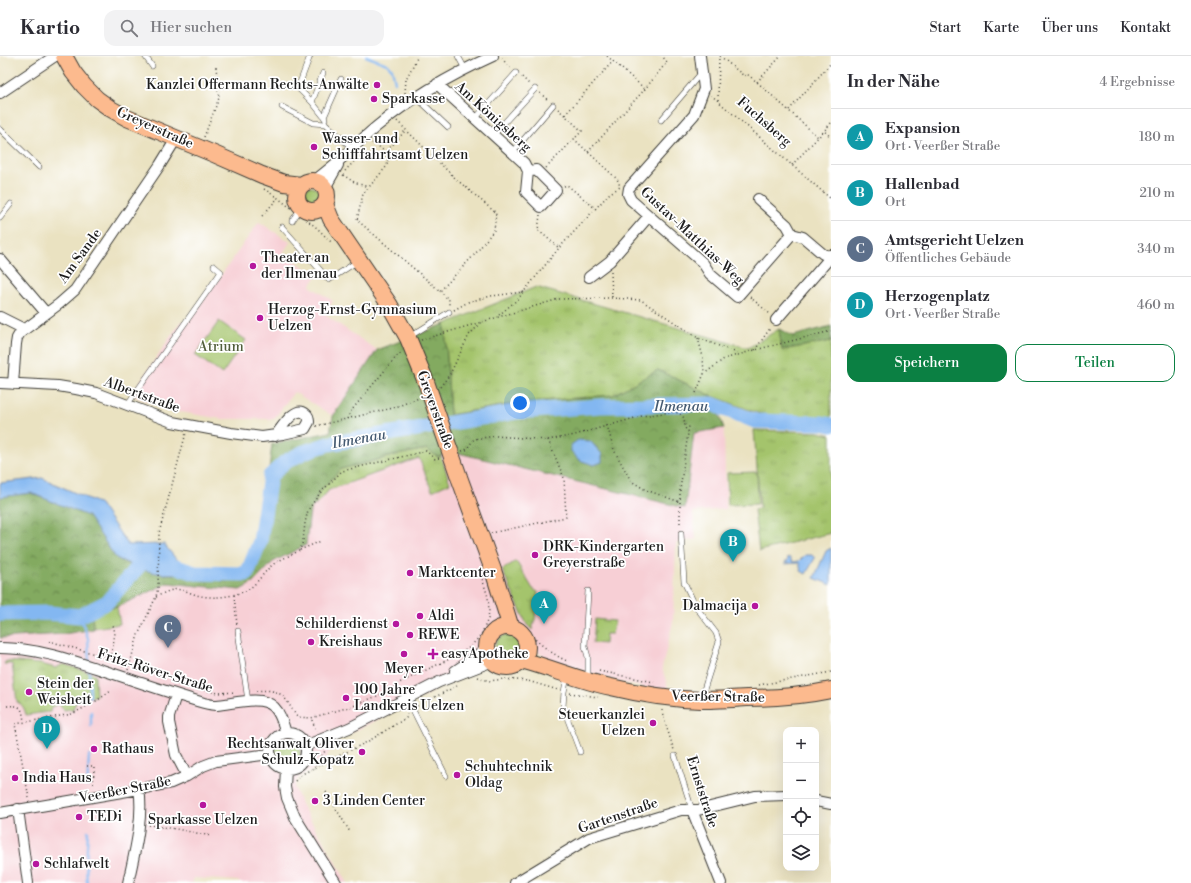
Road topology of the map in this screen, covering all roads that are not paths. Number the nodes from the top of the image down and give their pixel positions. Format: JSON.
{"nodes":[{"id":1,"x":55,"y":56,"type":"edge"},
{"id":2,"x":64,"y":56,"type":"edge"},
{"id":3,"x":145,"y":56,"type":"edge"},
{"id":4,"x":310,"y":56,"type":"edge"},
{"id":5,"x":458,"y":56,"type":"edge"},
{"id":6,"x":493,"y":56,"type":"edge"},
{"id":7,"x":700,"y":56,"type":"edge"},
{"id":8,"x":152,"y":66,"type":"dead end"},
{"id":9,"x":465,"y":69,"type":"junction"},
{"id":10,"x":702,"y":71,"type":"junction"},
{"id":11,"x":323,"y":73,"type":"dead end"},
{"id":12,"x":516,"y":73,"type":"road end"},
{"id":13,"x":341,"y":79,"type":"dead end"},
{"id":14,"x":437,"y":84,"type":"junction"},
{"id":15,"x":535,"y":89,"type":"road end"},
{"id":16,"x":0,"y":93,"type":"edge"},
{"id":17,"x":416,"y":97,"type":"junction"},
{"id":18,"x":312,"y":102,"type":"junction"},
{"id":19,"x":553,"y":105,"type":"road end"},
{"id":20,"x":282,"y":107,"type":"dead end"},
{"id":21,"x":324,"y":117,"type":"junction"},
{"id":22,"x":475,"y":119,"type":"junction"},
{"id":23,"x":661,"y":120,"type":"dead end"},
{"id":24,"x":326,"y":124,"type":"junction"},
{"id":25,"x":448,"y":127,"type":"dead end"},
{"id":26,"x":0,"y":129,"type":"edge"},
{"id":27,"x":493,"y":135,"type":"junction"},
{"id":28,"x":176,"y":138,"type":"junction"},
{"id":29,"x":352,"y":148,"type":"junction"},
{"id":30,"x":512,"y":152,"type":"junction"},
{"id":31,"x":39,"y":167,"type":"dead end"},
{"id":32,"x":528,"y":171,"type":"junction"},
{"id":33,"x":308,"y":195,"type":"junction"},
{"id":34,"x":758,"y":199,"type":"dead end"},
{"id":35,"x":11,"y":204,"type":"dead end"},
{"id":36,"x":649,"y":216,"type":"junction"},
{"id":37,"x":0,"y":218,"type":"edge"},
{"id":38,"x":292,"y":221,"type":"dead end"},
{"id":39,"x":282,"y":227,"type":"dead end"},
{"id":40,"x":792,"y":234,"type":"junction"},
{"id":41,"x":830,"y":255,"type":"edge"},
{"id":42,"x":0,"y":259,"type":"edge"},
{"id":43,"x":358,"y":260,"type":"junction"},
{"id":44,"x":214,"y":266,"type":"dead end"},
{"id":45,"x":589,"y":276,"type":"dead end"},
{"id":46,"x":449,"y":312,"type":"road end"},
{"id":47,"x":46,"y":313,"type":"junction"},
{"id":48,"x":0,"y":317,"type":"edge"},
{"id":49,"x":776,"y":320,"type":"road end"},
{"id":50,"x":24,"y":329,"type":"junction"},
{"id":51,"x":409,"y":342,"type":"junction"},
{"id":52,"x":0,"y":383,"type":"edge"},
{"id":53,"x":13,"y":384,"type":"junction"},
{"id":54,"x":127,"y":405,"type":"junction"},
{"id":55,"x":275,"y":436,"type":"junction"},
{"id":56,"x":681,"y":533,"type":"road end"},
{"id":57,"x":588,"y":591,"type":"dead end"},
{"id":58,"x":510,"y":626,"type":"junction"},
{"id":59,"x":238,"y":631,"type":"road end"},
{"id":60,"x":0,"y":648,"type":"edge"},
{"id":61,"x":490,"y":655,"type":"junction"},
{"id":62,"x":524,"y":655,"type":"junction"},
{"id":63,"x":565,"y":669,"type":"junction"},
{"id":64,"x":588,"y":675,"type":"junction"},
{"id":65,"x":439,"y":682,"type":"junction"},
{"id":66,"x":831,"y":690,"type":"edge"},
{"id":67,"x":176,"y":695,"type":"junction"},
{"id":68,"x":407,"y":698,"type":"junction"},
{"id":69,"x":701,"y":700,"type":"junction"},
{"id":70,"x":248,"y":701,"type":"junction"},
{"id":71,"x":286,"y":733,"type":"junction"},
{"id":72,"x":306,"y":746,"type":"junction"},
{"id":73,"x":580,"y":752,"type":"dead end"},
{"id":74,"x":270,"y":754,"type":"junction"},
{"id":75,"x":676,"y":756,"type":"road end"},
{"id":76,"x":286,"y":768,"type":"junction"},
{"id":77,"x":187,"y":776,"type":"junction"},
{"id":78,"x":446,"y":776,"type":"dead end"},
{"id":79,"x":139,"y":789,"type":"junction"},
{"id":80,"x":783,"y":795,"type":"edge"},
{"id":81,"x":819,"y":801,"type":"edge"},
{"id":82,"x":831,"y":804,"type":"edge"},
{"id":83,"x":18,"y":809,"type":"junction"},
{"id":84,"x":692,"y":810,"type":"junction"},
{"id":85,"x":0,"y":813,"type":"edge"},
{"id":86,"x":28,"y":883,"type":"edge"},
{"id":87,"x":128,"y":883,"type":"edge"},
{"id":88,"x":336,"y":883,"type":"edge"},
{"id":89,"x":515,"y":883,"type":"edge"},
{"id":90,"x":721,"y":883,"type":"edge"}],
"edges":[{"from":1,"to":16,"type":"street"},
{"from":2,"to":28,"type":"main road","name":"Greyerstraße"},
{"from":3,"to":8,"type":"lane"},
{"from":4,"to":18,"type":"lane"},
{"from":5,"to":9,"type":"lane"},
{"from":6,"to":9,"type":"street","name":"Am Königsberg"},
{"from":7,"to":10,"type":"street"},
{"from":9,"to":14,"type":"street","name":"Am Königsberg"},
{"from":10,"to":23,"type":"lane"},
{"from":10,"to":36,"type":"street","name":"Gustav-Matthias-Weg"},
{"from":11,"to":18,"type":"lane"},
{"from":12,"to":22,"type":"lane"},
{"from":13,"to":21,"type":"lane"},
{"from":14,"to":17,"type":"street","name":"Am Königsberg"},
{"from":14,"to":22,"type":"street","name":"Am Königsberg"},
{"from":15,"to":27,"type":"lane"},
{"from":17,"to":25,"type":"lane"},
{"from":17,"to":29,"type":"street","name":"Am Königsberg"},
{"from":18,"to":21,"type":"lane"},
{"from":19,"to":30,"type":"lane"},
{"from":20,"to":24,"type":"lane"},
{"from":21,"to":24,"type":"lane"},
{"from":22,"to":27,"type":"street","name":"Am Königsberg"},
{"from":24,"to":29,"type":"lane"},
{"from":26,"to":31,"type":"lane"},
{"from":27,"to":30,"type":"street","name":"Am Königsberg"},
{"from":28,"to":33,"type":"main road","name":"Greyerstraße"},
{"from":28,"to":47,"type":"street","name":"Am Sande"},
{"from":29,"to":33,"type":"street","name":"Am Königsberg"},
{"from":30,"to":32,"type":"street","name":"Am Königsberg"},
{"from":32,"to":32,"type":"street","name":"Am Königsberg"},
{"from":33,"to":38,"type":"lane"},
{"from":33,"to":43,"type":"main road","name":"Greyerstraße"},
{"from":33,"to":43,"type":"main road","name":"Greyerstraße"},
{"from":34,"to":40,"type":"street"},
{"from":35,"to":37,"type":"lane"},
{"from":36,"to":40,"type":"street","name":"Gustav-Matthias-Weg"},
{"from":36,"to":45,"type":"street"},
{"from":39,"to":43,"type":"lane"},
{"from":40,"to":41,"type":"street"},
{"from":41,"to":49,"type":"street"},
{"from":42,"to":47,"type":"street"},
{"from":43,"to":51,"type":"main road","name":"Greyerstraße"},
{"from":44,"to":54,"type":"lane"},
{"from":46,"to":51,"type":"lane"},
{"from":47,"to":50,"type":"street","name":"Am Sande"},
{"from":48,"to":50,"type":"street"},
{"from":50,"to":53,"type":"street"},
{"from":51,"to":58,"type":"main road","name":"Greyerstraße","bridge":true},
{"from":52,"to":53,"type":"street","name":"Albertstraße"},
{"from":53,"to":54,"type":"street","name":"Albertstraße"},
{"from":54,"to":55,"type":"street","name":"Albertstraße"},
{"from":55,"to":55,"type":"street","name":"Albertstraße"},
{"from":56,"to":69,"type":"lane"},
{"from":57,"to":64,"type":"lane"},
{"from":58,"to":61,"type":"main road"},
{"from":58,"to":62,"type":"main road"},
{"from":59,"to":70,"type":"lane"},
{"from":60,"to":67,"type":"street","name":"Fritz-Röver-Straße"},
{"from":61,"to":62,"type":"main road"},
{"from":61,"to":65,"type":"street"},
{"from":61,"to":65,"type":"street"},
{"from":62,"to":63,"type":"main road","name":"Veerßer Straße"},
{"from":63,"to":64,"type":"main road","name":"Veerßer Straße"},
{"from":63,"to":73,"type":"lane"},
{"from":64,"to":69,"type":"main road","name":"Veerßer Straße"},
{"from":65,"to":68,"type":"street"},
{"from":66,"to":69,"type":"main road","name":"Veerßer Straße"},
{"from":67,"to":70,"type":"street","name":"Fritz-Röver-Straße"},
{"from":67,"to":77,"type":"street"},
{"from":68,"to":72,"type":"street"},
{"from":68,"to":78,"type":"lane"},
{"from":70,"to":71,"type":"street","name":"Fritz-Röver-Straße"},
{"from":71,"to":72,"type":"street"},
{"from":71,"to":74,"type":"street"},
{"from":72,"to":76,"type":"street"},
{"from":74,"to":76,"type":"street"},
{"from":74,"to":77,"type":"street","name":"Veerßer Straße"},
{"from":75,"to":84,"type":"lane","name":"Ernststraße"},
{"from":76,"to":88,"type":"street"},
{"from":77,"to":79,"type":"street","name":"Veerßer Straße"},
{"from":79,"to":83,"type":"street","name":"Veerßer Straße"},
{"from":79,"to":87,"type":"street"},
{"from":80,"to":84,"type":"street","name":"Gartenstraße"},
{"from":81,"to":82,"type":"street"},
{"from":83,"to":85,"type":"street","name":"Veerßer Straße"},
{"from":83,"to":86,"type":"street"},
{"from":84,"to":89,"type":"street","name":"Gartenstraße"},
{"from":84,"to":90,"type":"street","name":"Ernststraße"}]}
